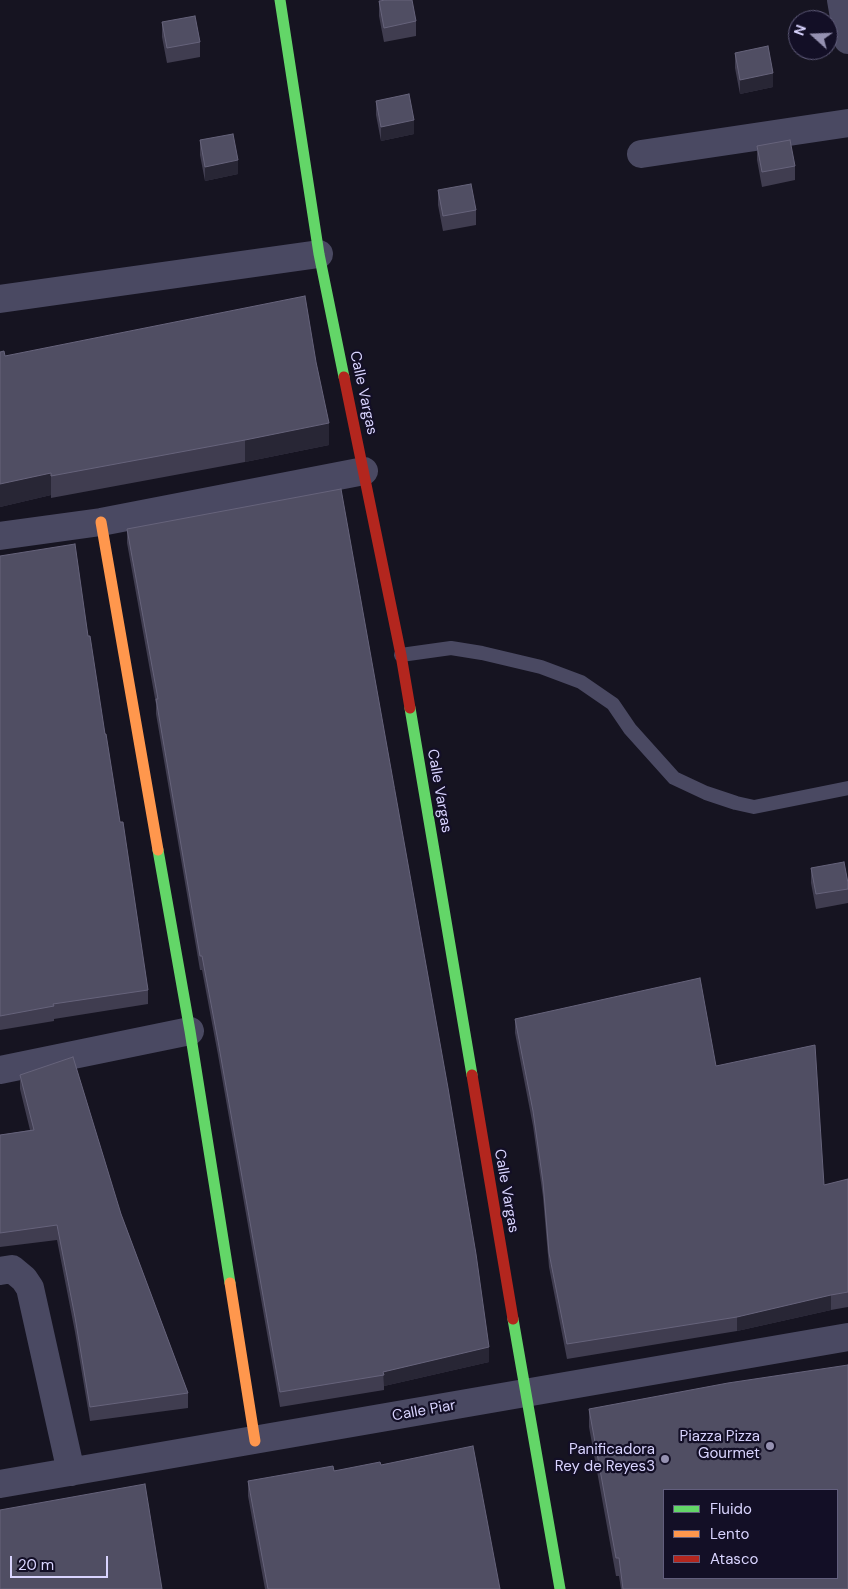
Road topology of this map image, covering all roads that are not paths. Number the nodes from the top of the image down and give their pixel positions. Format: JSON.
{"nodes":[{"id":1,"x":280,"y":0,"type":"edge"},
{"id":2,"x":841,"y":0,"type":"edge"},
{"id":3,"x":848,"y":40,"type":"edge"},
{"id":4,"x":848,"y":123,"type":"edge"},
{"id":5,"x":641,"y":154,"type":"dead end"},
{"id":6,"x":319,"y":254,"type":"junction"},
{"id":7,"x":0,"y":299,"type":"edge"},
{"id":8,"x":364,"y":471,"type":"junction"},
{"id":9,"x":101,"y":522,"type":"junction"},
{"id":10,"x":0,"y":536,"type":"edge"},
{"id":11,"x":400,"y":655,"type":"junction"},
{"id":12,"x":848,"y":788,"type":"edge"},
{"id":13,"x":190,"y":1031,"type":"junction"},
{"id":14,"x":0,"y":1070,"type":"edge"},
{"id":15,"x":0,"y":1270,"type":"edge"},
{"id":16,"x":848,"y":1337,"type":"edge"},
{"id":17,"x":525,"y":1393,"type":"junction"},
{"id":18,"x":255,"y":1440,"type":"junction"},
{"id":19,"x":70,"y":1472,"type":"junction"},
{"id":20,"x":0,"y":1484,"type":"edge"},
{"id":21,"x":560,"y":1589,"type":"edge"}],
"edges":[{"from":1,"to":6,"type":"street","name":"Calle Vargas"},
{"from":2,"to":3,"type":"street"},
{"from":4,"to":5,"type":"street"},
{"from":6,"to":7,"type":"street"},
{"from":6,"to":8,"type":"street","name":"Calle Vargas"},
{"from":8,"to":9,"type":"street"},
{"from":8,"to":11,"type":"street","name":"Calle Vargas"},
{"from":9,"to":10,"type":"street"},
{"from":9,"to":13,"type":"street"},
{"from":11,"to":12,"type":"lane"},
{"from":11,"to":17,"type":"street","name":"Calle Vargas"},
{"from":13,"to":14,"type":"street"},
{"from":13,"to":18,"type":"street"},
{"from":15,"to":19,"type":"street"},
{"from":16,"to":17,"type":"street","name":"Calle Piar"},
{"from":17,"to":18,"type":"street","name":"Calle Piar"},
{"from":17,"to":21,"type":"street","name":"Calle Vargas"},
{"from":18,"to":19,"type":"street","name":"Calle Piar"},
{"from":19,"to":20,"type":"street","name":"Calle Piar"}]}
